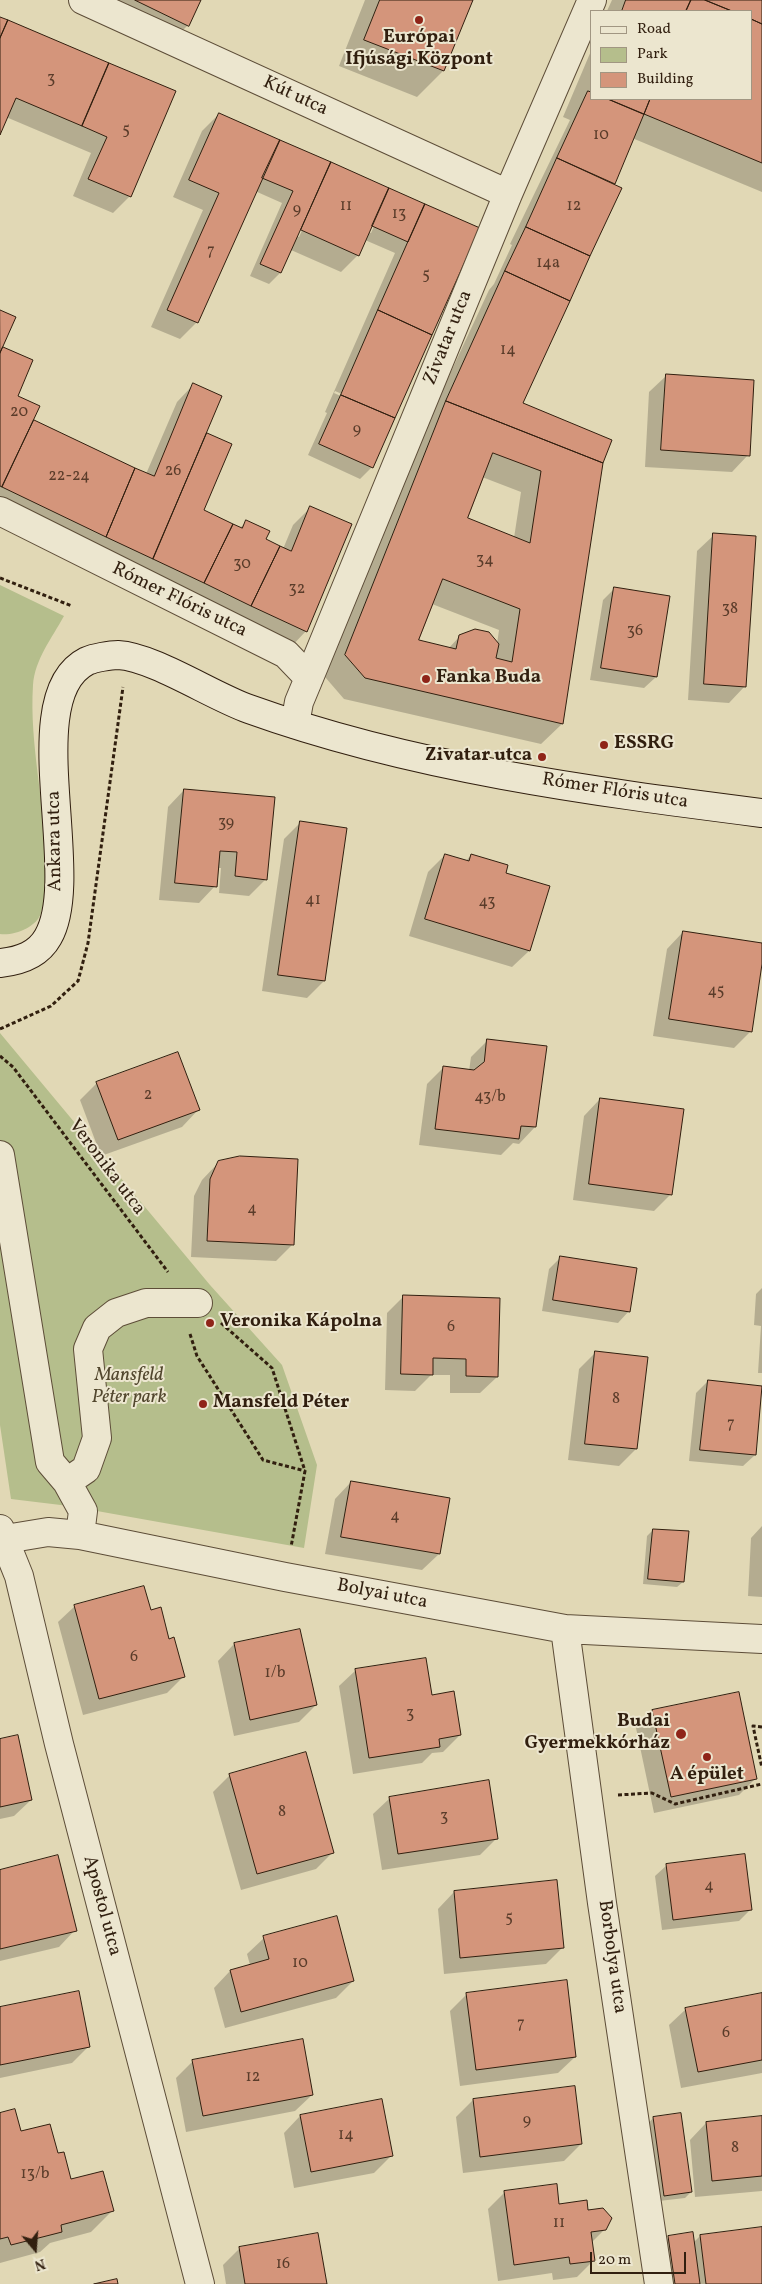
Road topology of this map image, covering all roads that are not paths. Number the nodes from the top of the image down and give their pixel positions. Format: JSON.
{"nodes":[{"id":1,"x":83,"y":0,"type":"edge"},
{"id":2,"x":592,"y":0,"type":"edge"},
{"id":3,"x":508,"y":194,"type":"junction"},
{"id":4,"x":0,"y":511,"type":"edge"},
{"id":5,"x":308,"y":678,"type":"junction"},
{"id":6,"x":63,"y":687,"type":"joint"},
{"id":7,"x":295,"y":724,"type":"junction"},
{"id":8,"x":762,"y":813,"type":"edge"},
{"id":9,"x":0,"y":963,"type":"edge"},
{"id":10,"x":0,"y":1155,"type":"edge"},
{"id":11,"x":189,"y":1303,"type":"road end"},
{"id":12,"x":67,"y":1482,"type":"junction"},
{"id":13,"x":80,"y":1535,"type":"junction"},
{"id":14,"x":2,"y":1536,"type":"edge"},
{"id":15,"x":565,"y":1629,"type":"junction"},
{"id":16,"x":762,"y":1639,"type":"edge"},
{"id":17,"x":200,"y":2284,"type":"edge"},
{"id":18,"x":659,"y":2284,"type":"edge"}],
"edges":[{"from":1,"to":3,"type":"street","name":"Kút utca"},
{"from":2,"to":3,"type":"street","name":"Zivatar utca"},
{"from":3,"to":5,"type":"street","name":"Zivatar utca"},
{"from":4,"to":5,"type":"street","name":"Rómer Flóris utca"},
{"from":5,"to":7,"type":"street"},
{"from":6,"to":7,"type":"street","name":"Rómer Flóris utca"},
{"from":6,"to":9,"type":"street","name":"Ankara utca"},
{"from":7,"to":8,"type":"street","name":"Rómer Flóris utca"},
{"from":10,"to":12,"type":"street"},
{"from":11,"to":12,"type":"street"},
{"from":12,"to":13,"type":"street"},
{"from":13,"to":14,"type":"street","name":"Bolyai utca"},
{"from":13,"to":15,"type":"street","name":"Bolyai utca"},
{"from":14,"to":17,"type":"street","name":"Apostol utca"},
{"from":15,"to":16,"type":"street","name":"Bolyai utca"},
{"from":15,"to":18,"type":"street","name":"Borbolya utca"}]}
